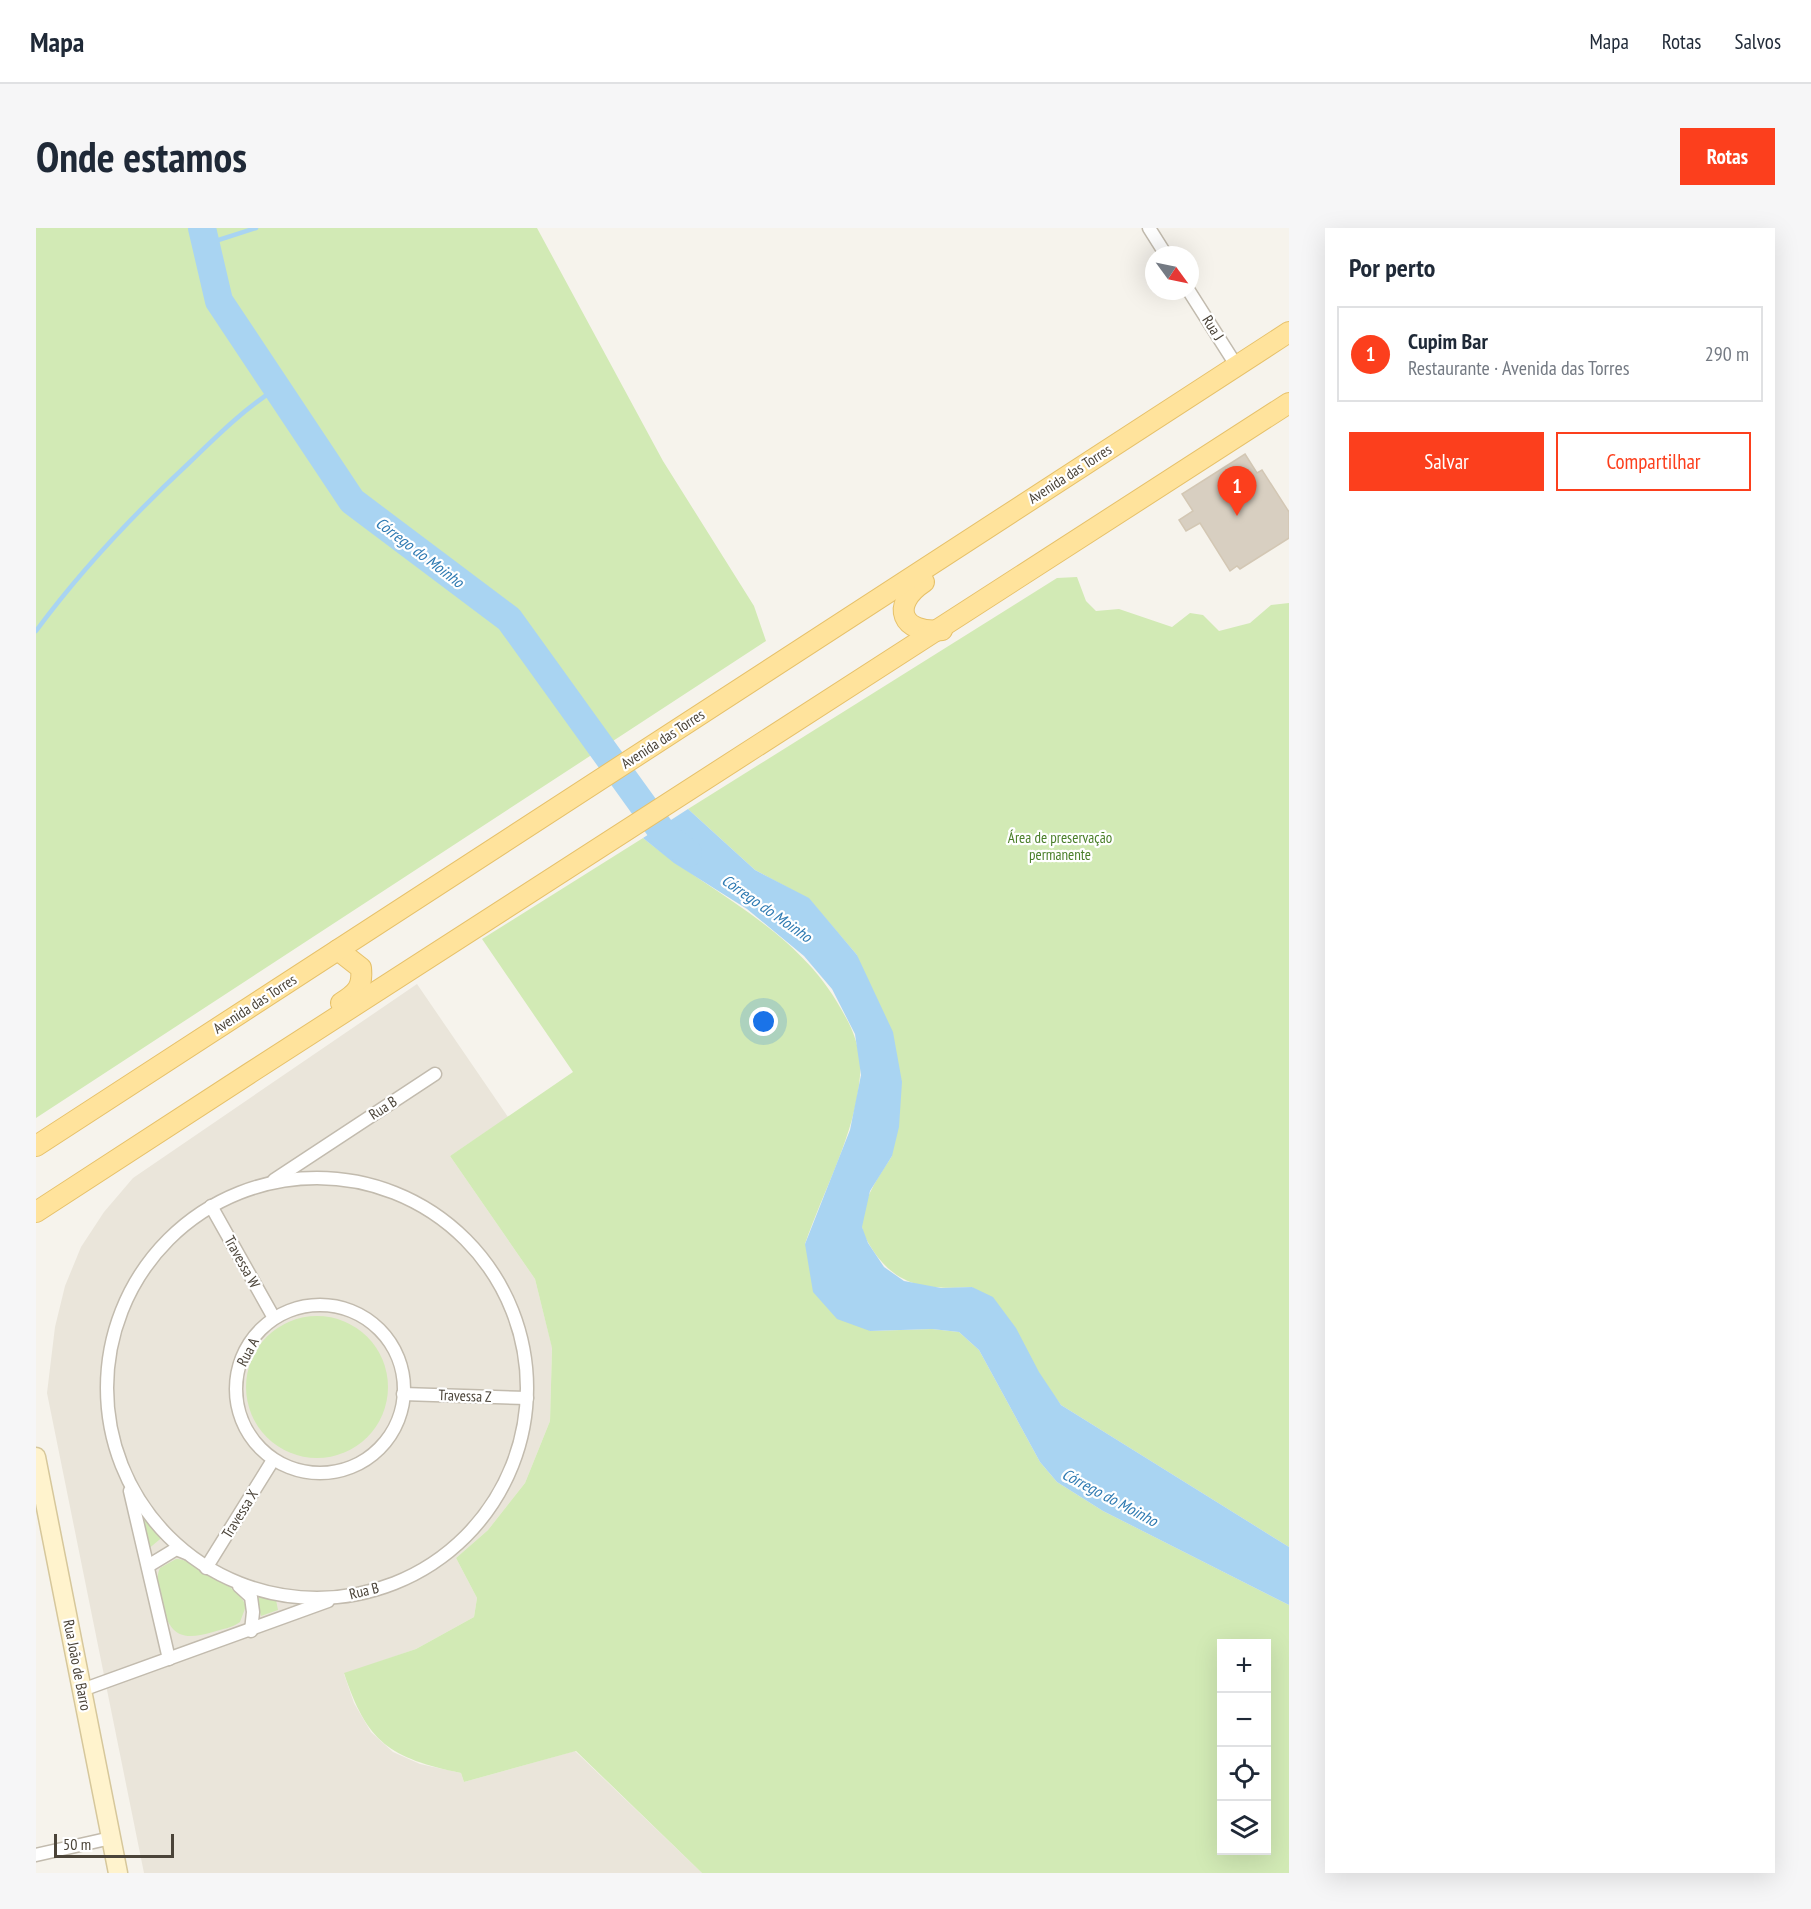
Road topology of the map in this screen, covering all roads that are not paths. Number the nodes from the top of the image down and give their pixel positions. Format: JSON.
{"nodes":[{"id":1,"x":1149,"y":228,"type":"edge"},
{"id":2,"x":1160,"y":246,"type":"edge"},
{"id":3,"x":1195,"y":300,"type":"edge"},
{"id":4,"x":1289,"y":332,"type":"edge"},
{"id":5,"x":1236,"y":365,"type":"junction"},
{"id":6,"x":1289,"y":403,"type":"edge"},
{"id":7,"x":1045,"y":491,"type":"junction"},
{"id":8,"x":942,"y":630,"type":"junction"},
{"id":9,"x":338,"y":950,"type":"junction"},
{"id":10,"x":435,"y":1074,"type":"dead end"},
{"id":11,"x":191,"y":1110,"type":"junction"},
{"id":12,"x":36,"y":1146,"type":"edge"},
{"id":13,"x":270,"y":1182,"type":"junction"},
{"id":14,"x":211,"y":1206,"type":"junction"},
{"id":15,"x":36,"y":1212,"type":"edge"},
{"id":16,"x":274,"y":1318,"type":"junction"},
{"id":17,"x":403,"y":1394,"type":"junction"},
{"id":18,"x":527,"y":1398,"type":"junction"},
{"id":19,"x":36,"y":1457,"type":"edge"},
{"id":20,"x":273,"y":1460,"type":"junction"},
{"id":21,"x":126,"y":1476,"type":"junction"},
{"id":22,"x":186,"y":1553,"type":"junction"},
{"id":23,"x":148,"y":1566,"type":"junction"},
{"id":24,"x":206,"y":1568,"type":"junction"},
{"id":25,"x":233,"y":1582,"type":"junction"},
{"id":26,"x":338,"y":1598,"type":"junction"},
{"id":27,"x":251,"y":1630,"type":"junction"},
{"id":28,"x":169,"y":1659,"type":"junction"},
{"id":29,"x":82,"y":1690,"type":"junction"},
{"id":30,"x":111,"y":1838,"type":"junction"},
{"id":31,"x":36,"y":1855,"type":"edge"},
{"id":32,"x":118,"y":1873,"type":"edge"}],
"edges":[{"from":1,"to":2,"type":"street"},
{"from":3,"to":5,"type":"street","name":"Rua J"},
{"from":4,"to":5,"type":"main road","name":"Avenida das Torres"},
{"from":5,"to":7,"type":"main road","name":"Avenida das Torres"},
{"from":6,"to":8,"type":"main road"},
{"from":7,"to":8,"type":"main road"},
{"from":7,"to":9,"type":"main road","name":"Avenida das Torres"},
{"from":8,"to":11,"type":"main road"},
{"from":9,"to":11,"type":"main road"},
{"from":9,"to":12,"type":"main road","name":"Avenida das Torres"},
{"from":10,"to":13,"type":"street","name":"Rua B"},
{"from":11,"to":15,"type":"main road"},
{"from":13,"to":14,"type":"street","name":"Rua B"},
{"from":13,"to":18,"type":"street","name":"Rua B"},
{"from":14,"to":16,"type":"street","name":"Travessa W"},
{"from":14,"to":21,"type":"street","name":"Rua B"},
{"from":16,"to":17,"type":"street","name":"Rua A"},
{"from":16,"to":20,"type":"street","name":"Rua A"},
{"from":17,"to":18,"type":"street","name":"Travessa Z"},
{"from":17,"to":20,"type":"street","name":"Rua A"},
{"from":18,"to":26,"type":"street","name":"Rua B"},
{"from":19,"to":29,"type":"street","name":"Rua João de Barro"},
{"from":20,"to":24,"type":"street","name":"Travessa X"},
{"from":21,"to":22,"type":"street","name":"Rua B"},
{"from":21,"to":23,"type":"street"},
{"from":22,"to":23,"type":"street"},
{"from":22,"to":24,"type":"street","name":"Rua B"},
{"from":23,"to":28,"type":"street"},
{"from":24,"to":25,"type":"street","name":"Rua B"},
{"from":25,"to":26,"type":"street","name":"Rua B"},
{"from":25,"to":27,"type":"street"},
{"from":26,"to":27,"type":"street"},
{"from":27,"to":28,"type":"street"},
{"from":28,"to":29,"type":"street"},
{"from":29,"to":30,"type":"street","name":"Rua João de Barro"},
{"from":30,"to":31,"type":"street"},
{"from":30,"to":32,"type":"street","name":"Rua João de Barro"}]}
